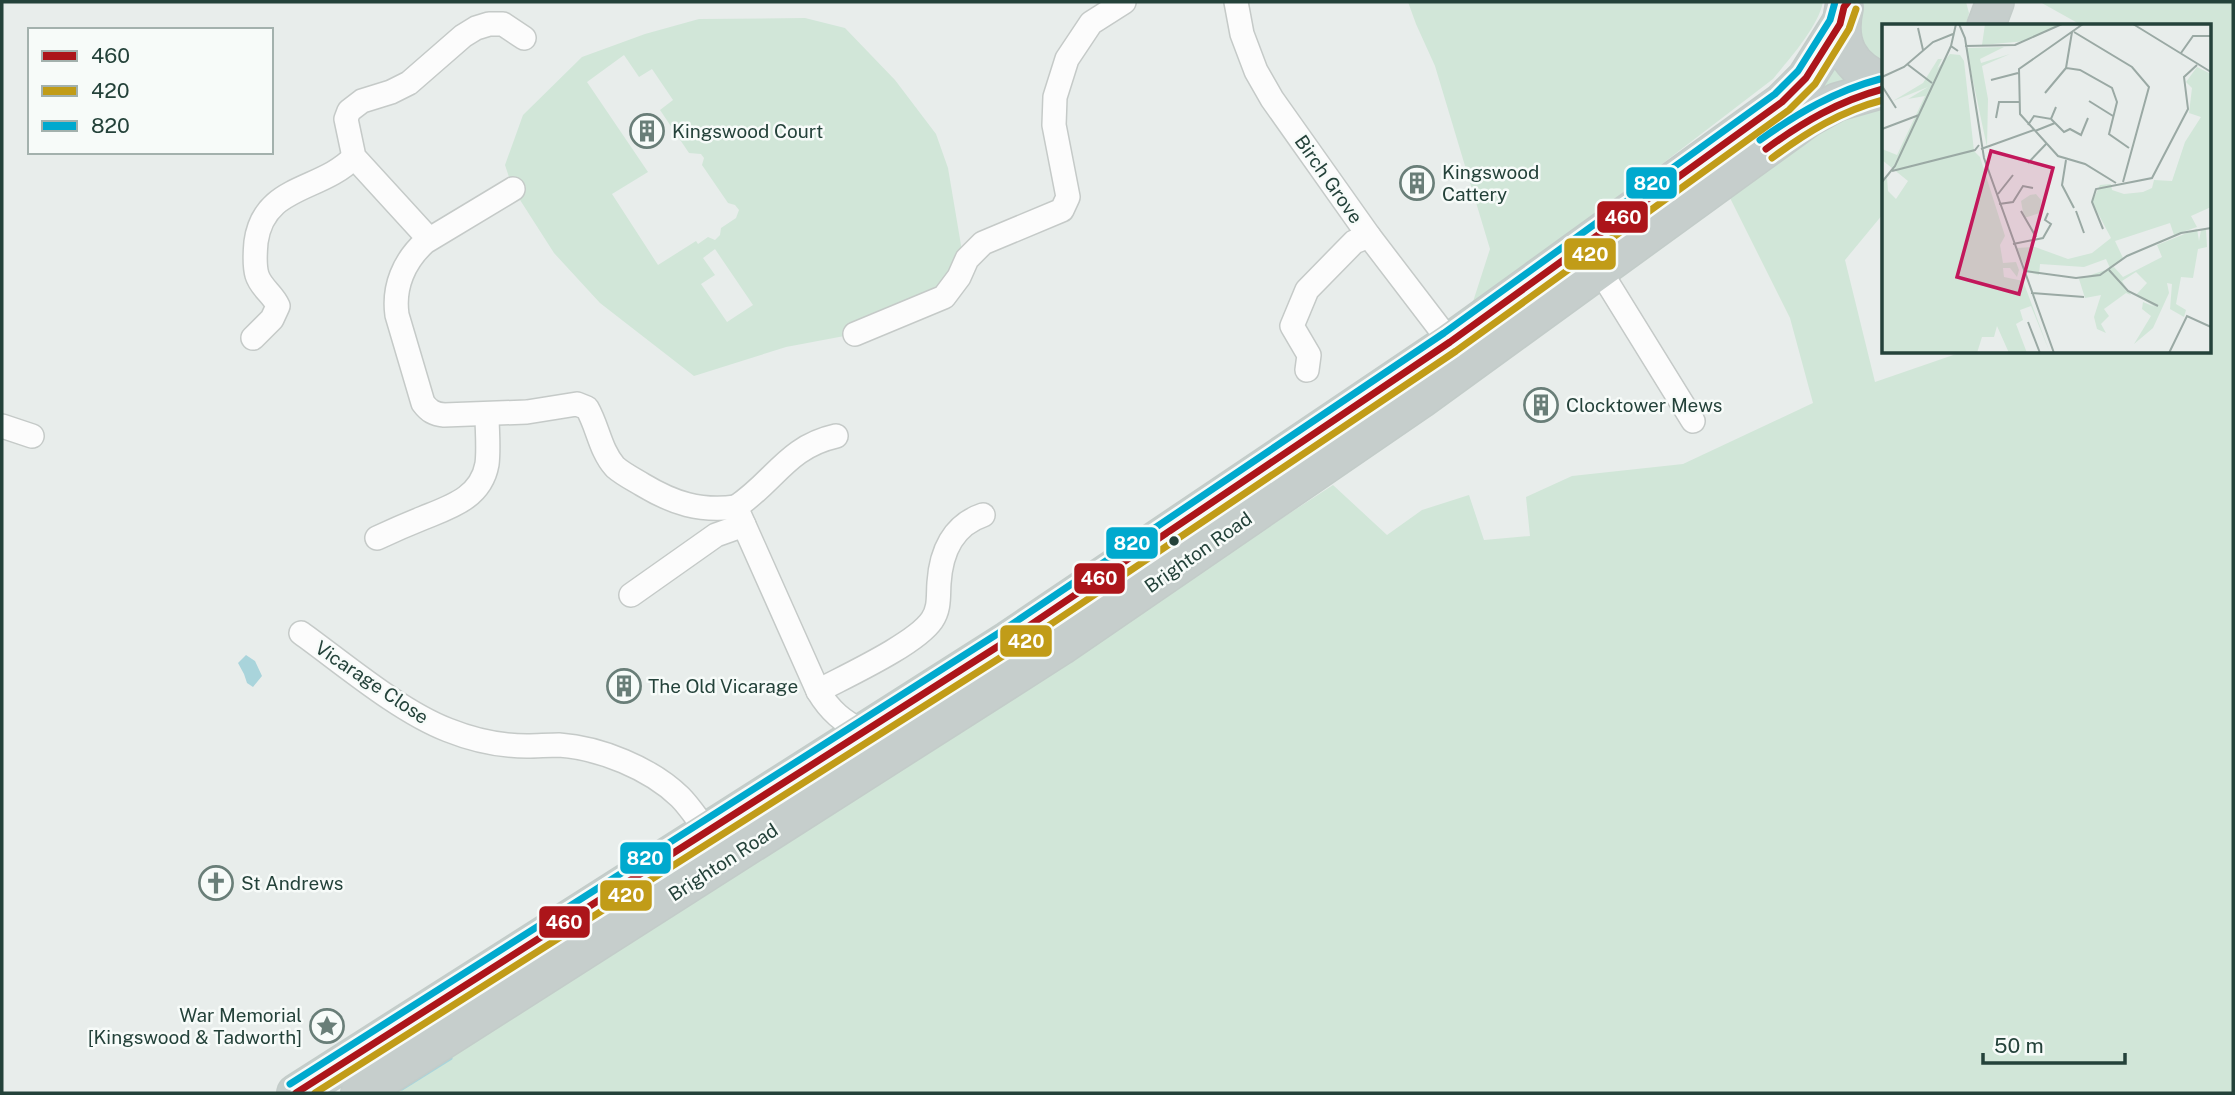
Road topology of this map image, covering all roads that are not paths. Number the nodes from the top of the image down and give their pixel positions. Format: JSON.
{"nodes":[{"id":1,"x":1124,"y":2,"type":"edge"},
{"id":2,"x":1236,"y":2,"type":"edge"},
{"id":3,"x":1976,"y":2,"type":"edge"},
{"id":4,"x":1995,"y":2,"type":"edge"},
{"id":5,"x":1844,"y":13,"type":"edge"},
{"id":6,"x":1983,"y":24,"type":"edge"},
{"id":7,"x":1985,"y":24,"type":"edge"},
{"id":8,"x":524,"y":38,"type":"dead end"},
{"id":9,"x":1882,"y":81,"type":"edge"},
{"id":10,"x":1882,"y":89,"type":"edge"},
{"id":11,"x":354,"y":157,"type":"junction"},
{"id":12,"x":513,"y":189,"type":"dead end"},
{"id":13,"x":1369,"y":236,"type":"junction"},
{"id":14,"x":429,"y":239,"type":"junction"},
{"id":15,"x":1599,"y":269,"type":"junction"},
{"id":16,"x":855,"y":334,"type":"dead end"},
{"id":17,"x":253,"y":338,"type":"dead end"},
{"id":18,"x":1450,"y":342,"type":"junction"},
{"id":19,"x":1307,"y":370,"type":"dead end"},
{"id":20,"x":487,"y":414,"type":"junction"},
{"id":21,"x":1693,"y":421,"type":"dead end"},
{"id":22,"x":2,"y":426,"type":"edge"},
{"id":23,"x":32,"y":436,"type":"dead end"},
{"id":24,"x":836,"y":436,"type":"dead end"},
{"id":25,"x":983,"y":515,"type":"dead end"},
{"id":26,"x":740,"y":516,"type":"junction"},
{"id":27,"x":377,"y":538,"type":"dead end"},
{"id":28,"x":631,"y":595,"type":"dead end"},
{"id":29,"x":301,"y":633,"type":"dead end"},
{"id":30,"x":818,"y":691,"type":"junction"},
{"id":31,"x":864,"y":732,"type":"junction"},
{"id":32,"x":707,"y":831,"type":"junction"},
{"id":33,"x":296,"y":1093,"type":"edge"},
{"id":34,"x":360,"y":1093,"type":"edge"}],
"edges":[{"from":1,"to":16,"type":"street"},
{"from":2,"to":13,"type":"street","name":"Birch Grove"},
{"from":3,"to":6,"type":"highway"},
{"from":4,"to":7,"type":"highway"},
{"from":5,"to":9,"type":"highway"},
{"from":5,"to":18,"type":"highway","name":"Brighton Road"},
{"from":8,"to":11,"type":"street"},
{"from":10,"to":15,"type":"highway","name":"Brighton Road"},
{"from":11,"to":14,"type":"street"},
{"from":11,"to":17,"type":"street"},
{"from":12,"to":14,"type":"street"},
{"from":13,"to":18,"type":"street","name":"Birch Grove"},
{"from":13,"to":19,"type":"street"},
{"from":14,"to":20,"type":"street"},
{"from":15,"to":21,"type":"street"},
{"from":15,"to":34,"type":"highway","name":"Brighton Road"},
{"from":18,"to":31,"type":"highway","name":"Brighton Road"},
{"from":20,"to":26,"type":"street"},
{"from":20,"to":27,"type":"street"},
{"from":22,"to":23,"type":"street"},
{"from":24,"to":26,"type":"street"},
{"from":25,"to":30,"type":"street"},
{"from":26,"to":28,"type":"street"},
{"from":26,"to":30,"type":"street"},
{"from":29,"to":32,"type":"street","name":"Vicarage Close"},
{"from":30,"to":31,"type":"street"},
{"from":31,"to":32,"type":"highway","name":"Brighton Road"},
{"from":32,"to":33,"type":"highway","name":"Brighton Road"}]}
